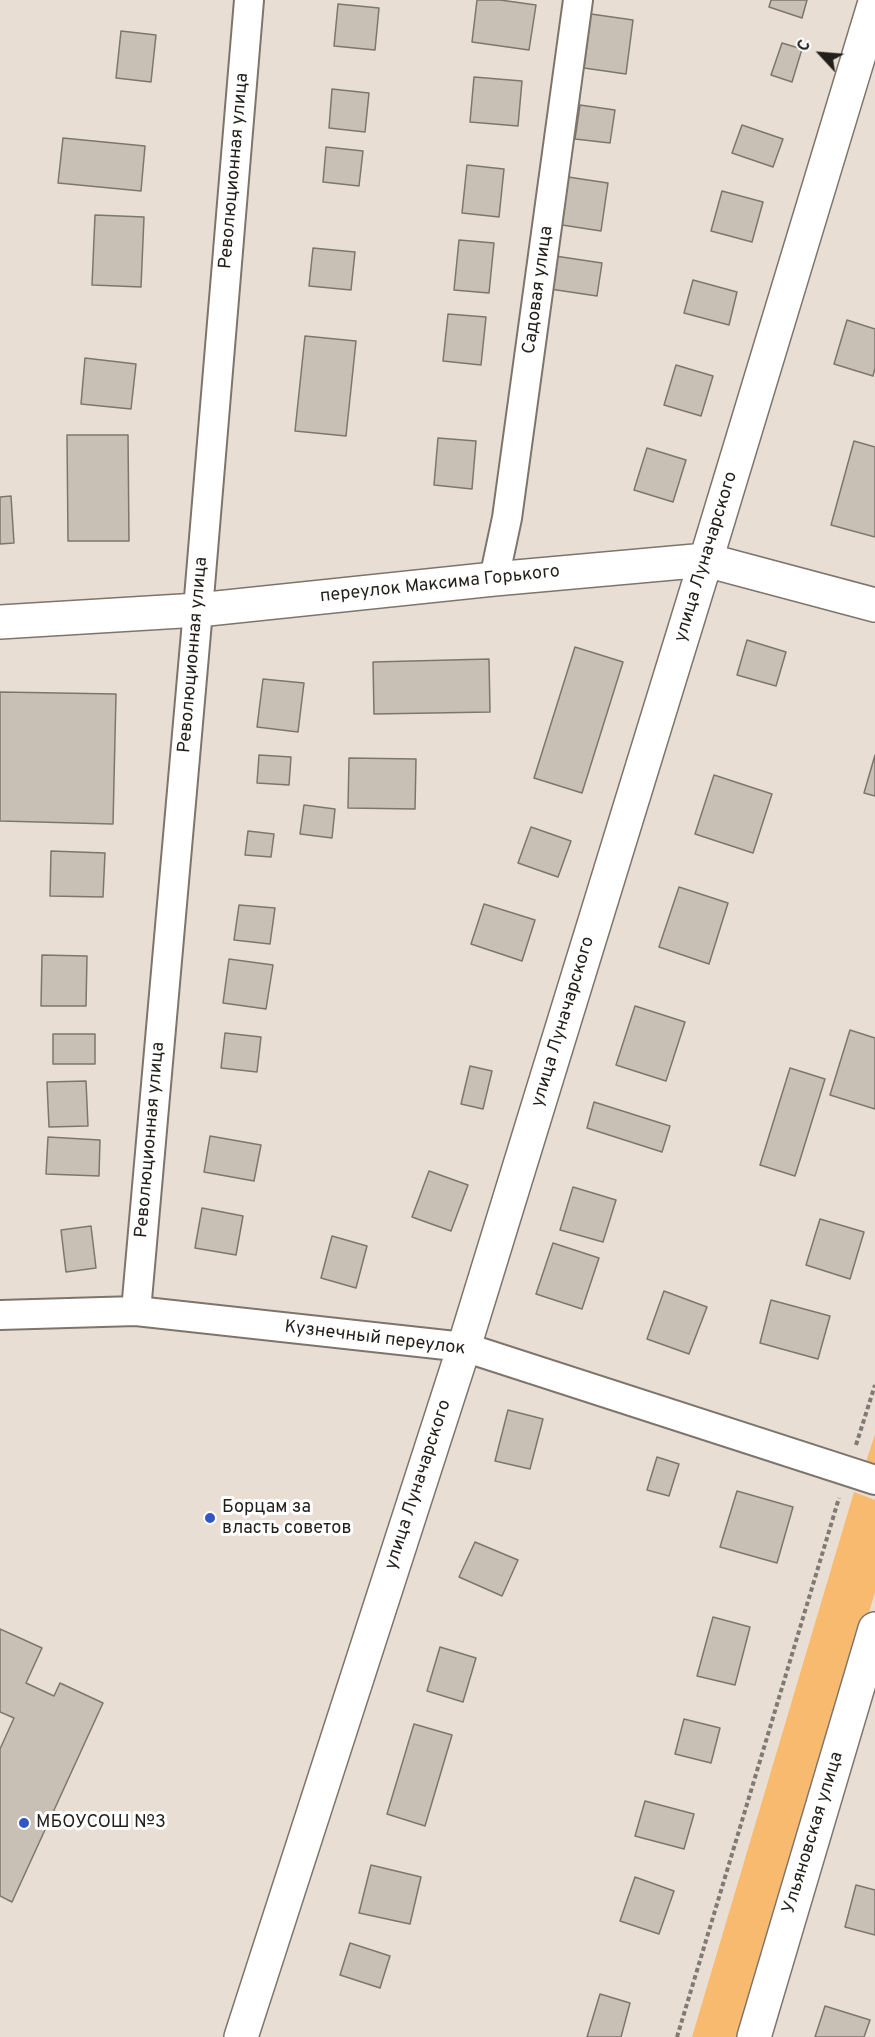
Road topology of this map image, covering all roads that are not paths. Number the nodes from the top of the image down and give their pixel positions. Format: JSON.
{"nodes":[{"id":1,"x":249,"y":0,"type":"edge"},
{"id":2,"x":578,"y":0,"type":"edge"},
{"id":3,"x":875,"y":2,"type":"edge"},
{"id":4,"x":706,"y":560,"type":"junction"},
{"id":5,"x":494,"y":579,"type":"junction"},
{"id":6,"x":875,"y":605,"type":"edge"},
{"id":7,"x":198,"y":610,"type":"junction"},
{"id":8,"x":0,"y":622,"type":"edge"},
{"id":9,"x":136,"y":1311,"type":"junction"},
{"id":10,"x":0,"y":1315,"type":"edge"},
{"id":11,"x":464,"y":1347,"type":"junction"},
{"id":12,"x":875,"y":1480,"type":"edge"},
{"id":13,"x":875,"y":1629,"type":"edge"},
{"id":14,"x":241,"y":2037,"type":"edge"},
{"id":15,"x":754,"y":2037,"type":"edge"}],
"edges":[{"from":1,"to":7,"type":"street","name":"Революционная улица"},
{"from":2,"to":5,"type":"street","name":"Садовая улица"},
{"from":3,"to":4,"type":"main road","name":"улица Луначарского"},
{"from":4,"to":5,"type":"main road","name":"переулок Максима Горького"},
{"from":4,"to":6,"type":"main road","name":"переулок Максима Горького"},
{"from":4,"to":11,"type":"main road","name":"улица Луначарского"},
{"from":5,"to":7,"type":"main road","name":"переулок Максима Горького"},
{"from":7,"to":8,"type":"main road","name":"переулок Максима Горького"},
{"from":7,"to":9,"type":"street","name":"Революционная улица"},
{"from":9,"to":10,"type":"street","name":"Кузнечный переулок"},
{"from":9,"to":11,"type":"street","name":"Кузнечный переулок"},
{"from":11,"to":12,"type":"street","name":"Кузнечный переулок"},
{"from":11,"to":14,"type":"main road","name":"улица Луначарского"},
{"from":13,"to":15,"type":"main road","name":"Ульяновская улица"}]}
